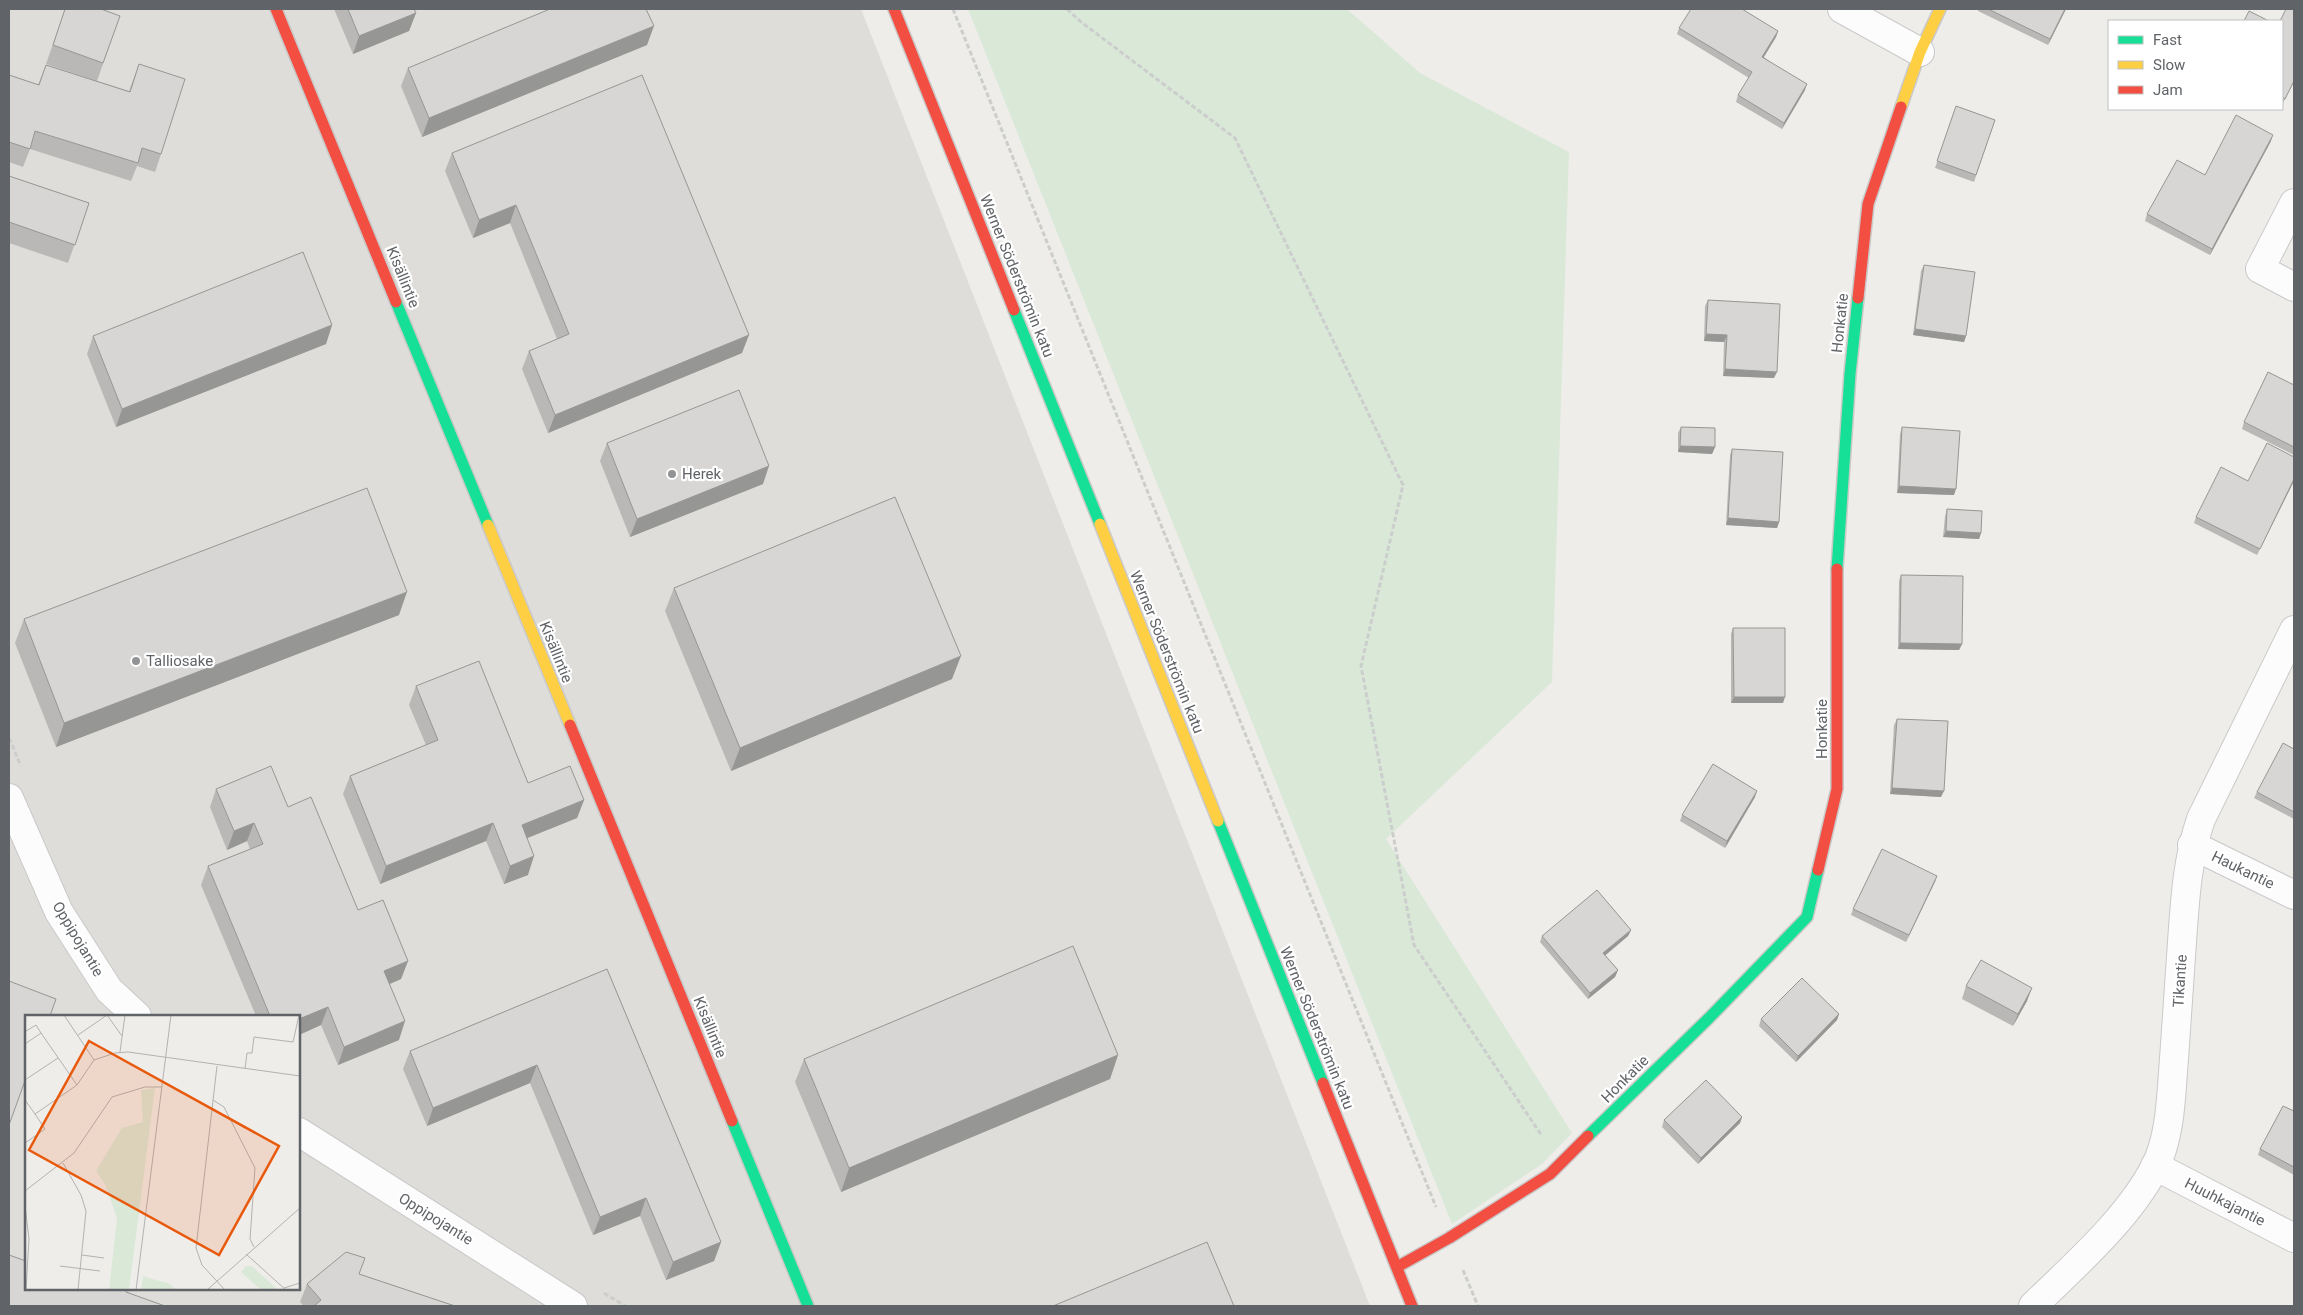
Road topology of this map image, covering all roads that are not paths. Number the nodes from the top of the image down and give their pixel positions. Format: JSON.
{"nodes":[{"id":1,"x":276,"y":9,"type":"edge"},
{"id":2,"x":894,"y":9,"type":"edge"},
{"id":3,"x":1842,"y":9,"type":"edge"},
{"id":4,"x":1940,"y":9,"type":"edge"},
{"id":5,"x":1920,"y":52,"type":"junction"},
{"id":6,"x":2294,"y":203,"type":"edge"},
{"id":7,"x":2294,"y":287,"type":"edge"},
{"id":8,"x":2294,"y":630,"type":"edge"},
{"id":9,"x":9,"y":798,"type":"edge"},
{"id":10,"x":2192,"y":845,"type":"junction"},
{"id":11,"x":2294,"y":895,"type":"edge"},
{"id":12,"x":135,"y":1015,"type":"edge"},
{"id":13,"x":300,"y":1133,"type":"edge"},
{"id":14,"x":2155,"y":1166,"type":"junction"},
{"id":15,"x":2294,"y":1238,"type":"edge"},
{"id":16,"x":1397,"y":1267,"type":"junction"},
{"id":17,"x":573,"y":1306,"type":"edge"},
{"id":18,"x":808,"y":1306,"type":"edge"},
{"id":19,"x":1412,"y":1306,"type":"edge"},
{"id":20,"x":2033,"y":1306,"type":"edge"}],
"edges":[{"from":1,"to":18,"type":"street","name":"Kisällintie"},
{"from":2,"to":16,"type":"street","name":"Werner Söderströmin katu"},
{"from":3,"to":5,"type":"street"},
{"from":4,"to":5,"type":"street","name":"Honkatie"},
{"from":5,"to":16,"type":"street","name":"Honkatie"},
{"from":6,"to":7,"type":"street"},
{"from":8,"to":10,"type":"street","name":"Tikantie"},
{"from":9,"to":12,"type":"street","name":"Oppipojantie"},
{"from":10,"to":11,"type":"street","name":"Haukantie"},
{"from":10,"to":14,"type":"street","name":"Tikantie"},
{"from":13,"to":17,"type":"street","name":"Oppipojantie"},
{"from":14,"to":15,"type":"street","name":"Huuhkajantie"},
{"from":14,"to":20,"type":"street","name":"Tikantie"},
{"from":16,"to":19,"type":"street","name":"Werner Söderströmin katu"}]}
